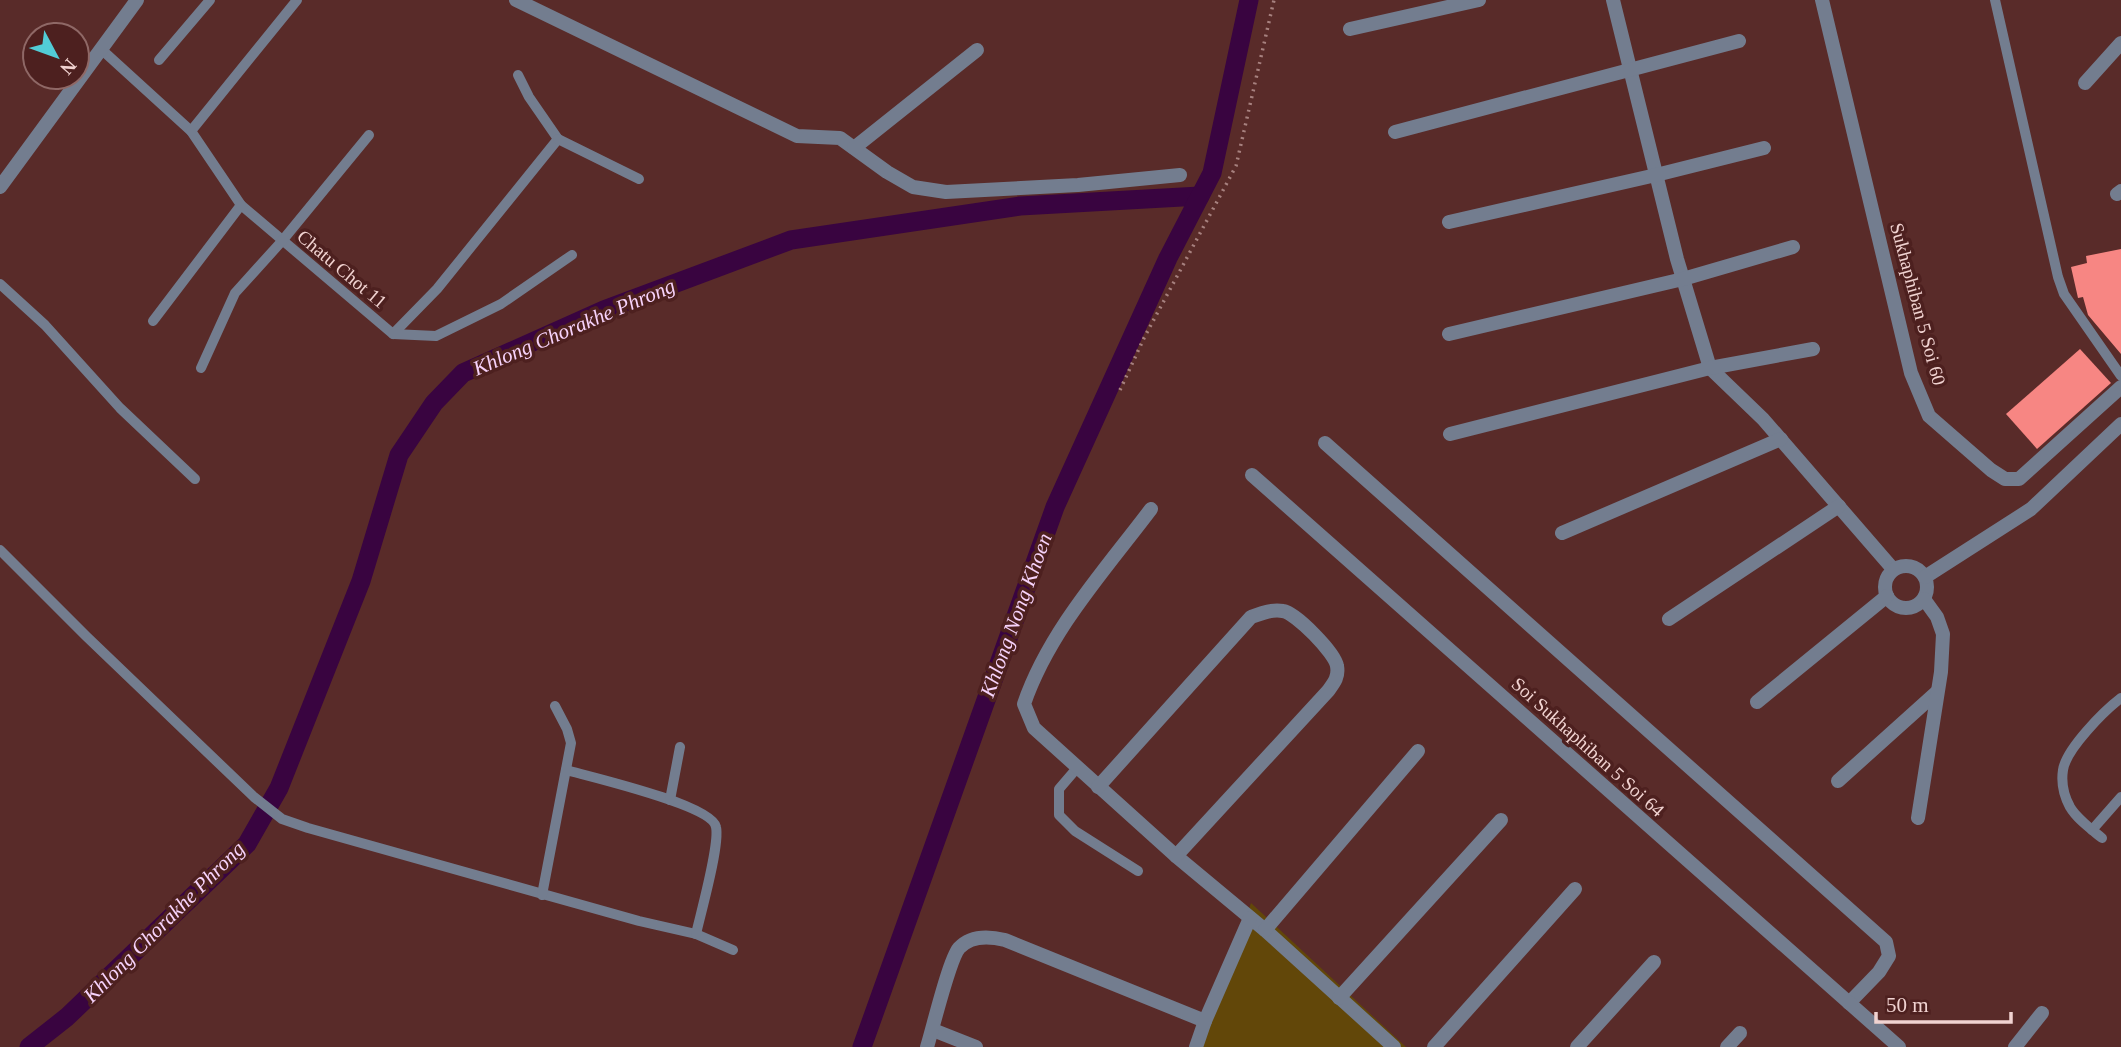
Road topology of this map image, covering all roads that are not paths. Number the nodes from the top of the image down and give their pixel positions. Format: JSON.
{"nodes":[{"id":1,"x":138,"y":0,"type":"edge"},
{"id":2,"x":297,"y":0,"type":"edge"},
{"id":3,"x":1479,"y":0,"type":"edge"},
{"id":4,"x":1613,"y":0,"type":"edge"},
{"id":5,"x":1822,"y":0,"type":"edge"},
{"id":6,"x":1995,"y":0,"type":"edge"},
{"id":7,"x":206,"y":1,"type":"edge"},
{"id":8,"x":524,"y":2,"type":"edge"},
{"id":9,"x":1350,"y":29,"type":"dead end"},
{"id":10,"x":1739,"y":41,"type":"dead end"},
{"id":11,"x":2121,"y":43,"type":"edge"},
{"id":12,"x":101,"y":50,"type":"junction"},
{"id":13,"x":977,"y":50,"type":"dead end"},
{"id":14,"x":159,"y":60,"type":"dead end"},
{"id":15,"x":1630,"y":71,"type":"junction"},
{"id":16,"x":518,"y":75,"type":"dead end"},
{"id":17,"x":2085,"y":83,"type":"dead end"},
{"id":18,"x":191,"y":131,"type":"junction"},
{"id":19,"x":1395,"y":132,"type":"dead end"},
{"id":20,"x":369,"y":135,"type":"dead end"},
{"id":21,"x":558,"y":139,"type":"junction"},
{"id":22,"x":854,"y":148,"type":"junction"},
{"id":23,"x":1764,"y":148,"type":"dead end"},
{"id":24,"x":1657,"y":175,"type":"junction"},
{"id":25,"x":1180,"y":176,"type":"dead end"},
{"id":26,"x":639,"y":179,"type":"dead end"},
{"id":27,"x":0,"y":187,"type":"edge"},
{"id":28,"x":241,"y":205,"type":"junction"},
{"id":29,"x":1449,"y":222,"type":"dead end"},
{"id":30,"x":282,"y":241,"type":"junction"},
{"id":31,"x":1793,"y":247,"type":"dead end"},
{"id":32,"x":572,"y":255,"type":"dead end"},
{"id":33,"x":1683,"y":279,"type":"junction"},
{"id":34,"x":0,"y":284,"type":"edge"},
{"id":35,"x":153,"y":321,"type":"dead end"},
{"id":36,"x":393,"y":334,"type":"junction"},
{"id":37,"x":1449,"y":334,"type":"dead end"},
{"id":38,"x":1812,"y":349,"type":"dead end"},
{"id":39,"x":201,"y":368,"type":"dead end"},
{"id":40,"x":1710,"y":369,"type":"junction"},
{"id":41,"x":2121,"y":376,"type":"edge"},
{"id":42,"x":2121,"y":387,"type":"edge"},
{"id":43,"x":2121,"y":424,"type":"edge"},
{"id":44,"x":1450,"y":433,"type":"dead end"},
{"id":45,"x":1781,"y":439,"type":"junction"},
{"id":46,"x":1325,"y":443,"type":"dead end"},
{"id":47,"x":1252,"y":475,"type":"dead end"},
{"id":48,"x":195,"y":479,"type":"dead end"},
{"id":49,"x":1839,"y":506,"type":"junction"},
{"id":50,"x":1151,"y":509,"type":"dead end"},
{"id":51,"x":1562,"y":533,"type":"dead end"},
{"id":52,"x":0,"y":550,"type":"edge"},
{"id":53,"x":1893,"y":569,"type":"junction"},
{"id":54,"x":1925,"y":577,"type":"junction"},
{"id":55,"x":1886,"y":596,"type":"junction"},
{"id":56,"x":1924,"y":599,"type":"junction"},
{"id":57,"x":1669,"y":619,"type":"dead end"},
{"id":58,"x":1937,"y":692,"type":"junction"},
{"id":59,"x":2121,"y":698,"type":"edge"},
{"id":60,"x":1757,"y":702,"type":"dead end"},
{"id":61,"x":555,"y":706,"type":"dead end"},
{"id":62,"x":680,"y":747,"type":"dead end"},
{"id":63,"x":1418,"y":751,"type":"dead end"},
{"id":64,"x":1077,"y":768,"type":"junction"},
{"id":65,"x":566,"y":770,"type":"junction"},
{"id":66,"x":1838,"y":780,"type":"dead end"},
{"id":67,"x":1098,"y":787,"type":"junction"},
{"id":68,"x":2121,"y":797,"type":"edge"},
{"id":69,"x":670,"y":800,"type":"junction"},
{"id":70,"x":1918,"y":818,"type":"dead end"},
{"id":71,"x":1501,"y":820,"type":"dead end"},
{"id":72,"x":2092,"y":830,"type":"junction"},
{"id":73,"x":2102,"y":838,"type":"dead end"},
{"id":74,"x":1176,"y":856,"type":"junction"},
{"id":75,"x":1138,"y":871,"type":"dead end"},
{"id":76,"x":1575,"y":889,"type":"dead end"},
{"id":77,"x":542,"y":895,"type":"junction"},
{"id":78,"x":1250,"y":918,"type":"junction"},
{"id":79,"x":1265,"y":930,"type":"junction"},
{"id":80,"x":696,"y":934,"type":"junction"},
{"id":81,"x":733,"y":950,"type":"dead end"},
{"id":82,"x":1654,"y":962,"type":"dead end"},
{"id":83,"x":1339,"y":998,"type":"junction"},
{"id":84,"x":1849,"y":1003,"type":"junction"},
{"id":85,"x":2042,"y":1013,"type":"dead end"},
{"id":86,"x":1205,"y":1021,"type":"junction"},
{"id":87,"x":933,"y":1030,"type":"junction"},
{"id":88,"x":1740,"y":1032,"type":"dead end"},
{"id":89,"x":927,"y":1047,"type":"edge"},
{"id":90,"x":976,"y":1047,"type":"edge"},
{"id":91,"x":1196,"y":1047,"type":"edge"},
{"id":92,"x":1394,"y":1047,"type":"edge"},
{"id":93,"x":1434,"y":1047,"type":"edge"},
{"id":94,"x":1577,"y":1047,"type":"edge"},
{"id":95,"x":1727,"y":1047,"type":"edge"},
{"id":96,"x":1899,"y":1047,"type":"edge"},
{"id":97,"x":2015,"y":1047,"type":"edge"}],
"edges":[{"from":1,"to":12,"type":"street"},
{"from":2,"to":18,"type":"lane"},
{"from":3,"to":9,"type":"street"},
{"from":4,"to":15,"type":"street"},
{"from":5,"to":42,"type":"street","name":"Sukhaphiban 5 Soi 60"},
{"from":6,"to":41,"type":"lane"},
{"from":7,"to":14,"type":"lane"},
{"from":8,"to":22,"type":"street"},
{"from":10,"to":15,"type":"street"},
{"from":11,"to":17,"type":"street"},
{"from":12,"to":18,"type":"lane","name":"Chatu Chot 11"},
{"from":12,"to":27,"type":"street"},
{"from":13,"to":22,"type":"street"},
{"from":15,"to":19,"type":"street"},
{"from":15,"to":24,"type":"street"},
{"from":16,"to":21,"type":"lane"},
{"from":18,"to":28,"type":"lane","name":"Chatu Chot 11"},
{"from":20,"to":30,"type":"lane"},
{"from":21,"to":26,"type":"lane"},
{"from":21,"to":36,"type":"lane","name":"Chatu Chot 11"},
{"from":22,"to":25,"type":"street"},
{"from":23,"to":24,"type":"street"},
{"from":24,"to":29,"type":"street"},
{"from":24,"to":33,"type":"street"},
{"from":28,"to":30,"type":"lane","name":"Chatu Chot 11"},
{"from":28,"to":35,"type":"lane"},
{"from":30,"to":36,"type":"lane","name":"Chatu Chot 11"},
{"from":30,"to":39,"type":"lane"},
{"from":31,"to":33,"type":"street"},
{"from":32,"to":36,"type":"lane"},
{"from":33,"to":37,"type":"street"},
{"from":33,"to":40,"type":"street"},
{"from":34,"to":48,"type":"lane"},
{"from":38,"to":40,"type":"street"},
{"from":40,"to":44,"type":"street"},
{"from":40,"to":45,"type":"street"},
{"from":43,"to":54,"type":"street"},
{"from":45,"to":49,"type":"street"},
{"from":45,"to":51,"type":"street"},
{"from":46,"to":84,"type":"street"},
{"from":47,"to":84,"type":"street","name":"Soi Sukhaphiban 5 Soi 64"},
{"from":49,"to":53,"type":"street"},
{"from":49,"to":57,"type":"street"},
{"from":50,"to":64,"type":"street"},
{"from":52,"to":77,"type":"lane"},
{"from":53,"to":54,"type":"street"},
{"from":53,"to":55,"type":"street"},
{"from":54,"to":56,"type":"street"},
{"from":55,"to":56,"type":"street"},
{"from":55,"to":60,"type":"street"},
{"from":56,"to":58,"type":"street"},
{"from":58,"to":66,"type":"street"},
{"from":58,"to":70,"type":"street"},
{"from":59,"to":72,"type":"lane"},
{"from":61,"to":65,"type":"lane"},
{"from":62,"to":69,"type":"lane"},
{"from":63,"to":79,"type":"street"},
{"from":64,"to":67,"type":"street"},
{"from":64,"to":75,"type":"lane"},
{"from":65,"to":69,"type":"lane"},
{"from":65,"to":77,"type":"lane"},
{"from":67,"to":74,"type":"street"},
{"from":67,"to":74,"type":"street"},
{"from":68,"to":72,"type":"lane"},
{"from":69,"to":80,"type":"lane"},
{"from":71,"to":83,"type":"street"},
{"from":72,"to":73,"type":"lane"},
{"from":74,"to":78,"type":"street"},
{"from":76,"to":93,"type":"street"},
{"from":77,"to":80,"type":"lane"},
{"from":78,"to":79,"type":"street"},
{"from":78,"to":86,"type":"street"},
{"from":79,"to":83,"type":"street"},
{"from":80,"to":81,"type":"lane"},
{"from":82,"to":94,"type":"street"},
{"from":83,"to":92,"type":"street"},
{"from":84,"to":96,"type":"street","name":"Soi Sukhaphiban 5 Soi 64"},
{"from":85,"to":97,"type":"street"},
{"from":86,"to":87,"type":"street"},
{"from":86,"to":91,"type":"street"},
{"from":87,"to":89,"type":"street"},
{"from":87,"to":90,"type":"street"},
{"from":88,"to":95,"type":"street"}]}
